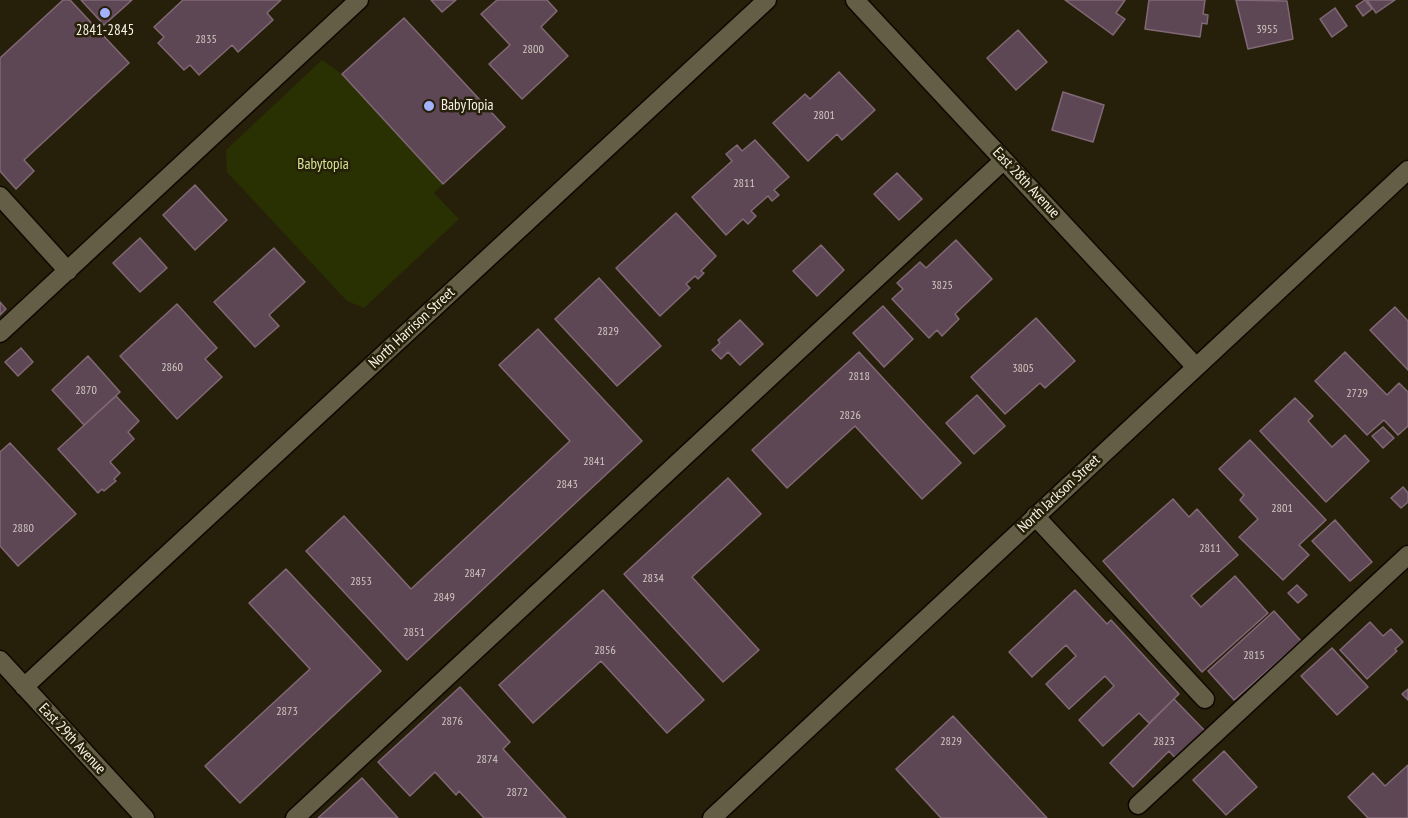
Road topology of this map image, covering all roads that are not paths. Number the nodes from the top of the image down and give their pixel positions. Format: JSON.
{"nodes":[{"id":1,"x":359,"y":0,"type":"edge"},
{"id":2,"x":767,"y":0,"type":"edge"},
{"id":3,"x":855,"y":0,"type":"edge"},
{"id":4,"x":1004,"y":160,"type":"junction"},
{"id":5,"x":1408,"y":170,"type":"edge"},
{"id":6,"x":0,"y":196,"type":"edge"},
{"id":7,"x":68,"y":271,"type":"junction"},
{"id":8,"x":0,"y":333,"type":"edge"},
{"id":9,"x":1196,"y":368,"type":"junction"},
{"id":10,"x":1035,"y":516,"type":"junction"},
{"id":11,"x":1408,"y":555,"type":"edge"},
{"id":12,"x":0,"y":660,"type":"edge"},
{"id":13,"x":24,"y":687,"type":"junction"},
{"id":14,"x":1205,"y":699,"type":"dead end"},
{"id":15,"x":1138,"y":805,"type":"dead end"},
{"id":16,"x":145,"y":818,"type":"edge"},
{"id":17,"x":295,"y":818,"type":"edge"},
{"id":18,"x":712,"y":818,"type":"edge"}],
"edges":[{"from":1,"to":7,"type":"street"},
{"from":2,"to":13,"type":"street","name":"North Harrison Street"},
{"from":3,"to":4,"type":"street","name":"East 28th Avenue"},
{"from":4,"to":9,"type":"street","name":"East 28th Avenue"},
{"from":4,"to":17,"type":"street"},
{"from":5,"to":9,"type":"street","name":"North Jackson Street"},
{"from":6,"to":7,"type":"street"},
{"from":7,"to":8,"type":"street"},
{"from":9,"to":10,"type":"street","name":"North Jackson Street"},
{"from":10,"to":14,"type":"street"},
{"from":10,"to":18,"type":"street","name":"North Jackson Street"},
{"from":11,"to":15,"type":"street"},
{"from":12,"to":13,"type":"street","name":"East 29th Avenue"},
{"from":13,"to":16,"type":"street","name":"East 29th Avenue"}]}
